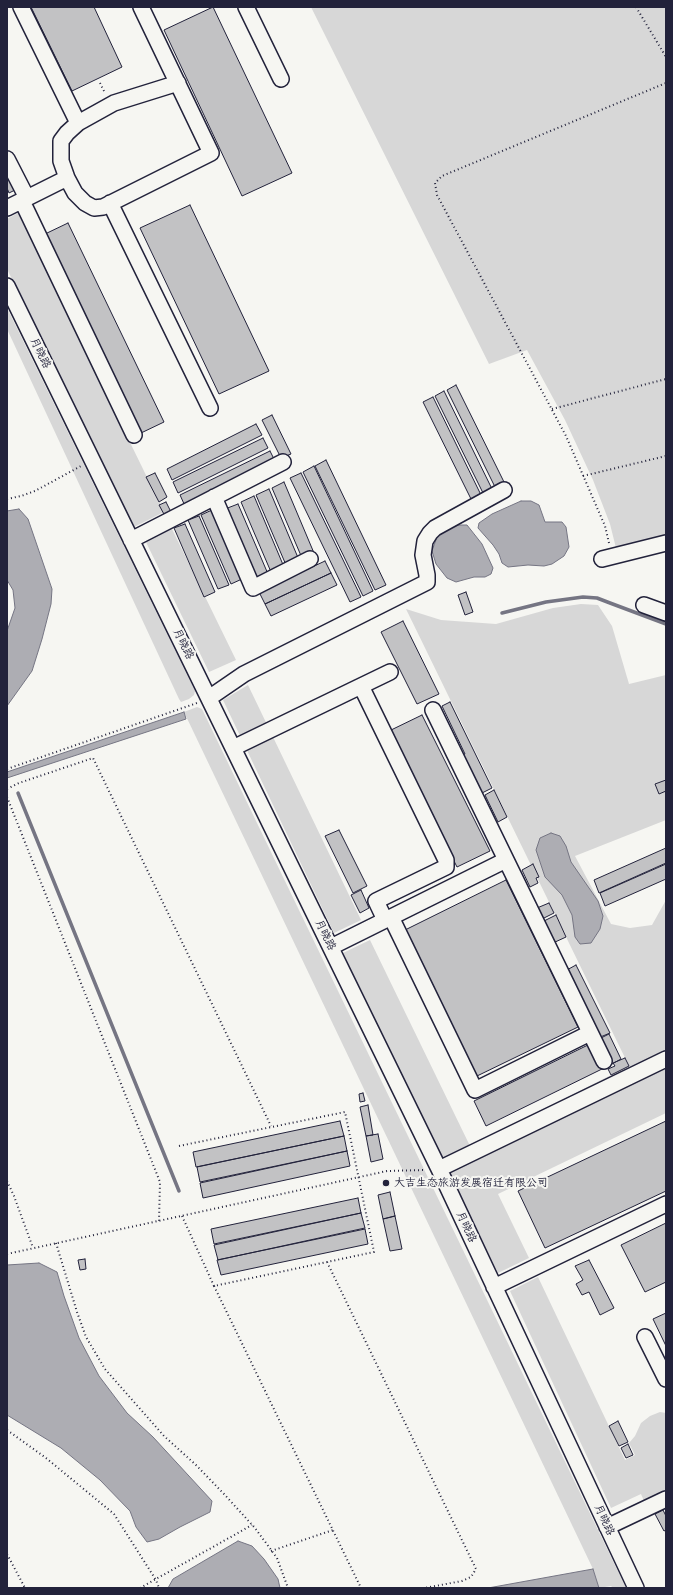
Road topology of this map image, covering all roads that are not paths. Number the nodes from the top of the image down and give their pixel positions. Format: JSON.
{"nodes":[{"id":1,"x":20,"y":7,"type":"edge"},
{"id":2,"x":141,"y":7,"type":"edge"},
{"id":3,"x":246,"y":7,"type":"edge"},
{"id":4,"x":281,"y":79,"type":"dead end"},
{"id":5,"x":178,"y":83,"type":"junction"},
{"id":6,"x":78,"y":123,"type":"junction"},
{"id":7,"x":7,"y":159,"type":"edge"},
{"id":8,"x":67,"y":178,"type":"junction"},
{"id":9,"x":24,"y":200,"type":"junction"},
{"id":10,"x":110,"y":203,"type":"junction"},
{"id":11,"x":7,"y":208,"type":"edge"},
{"id":12,"x":7,"y":286,"type":"edge"},
{"id":13,"x":210,"y":408,"type":"dead end"},
{"id":14,"x":134,"y":435,"type":"dead end"},
{"id":15,"x":283,"y":462,"type":"dead end"},
{"id":16,"x":504,"y":490,"type":"dead end"},
{"id":17,"x":214,"y":497,"type":"junction"},
{"id":18,"x":131,"y":540,"type":"junction"},
{"id":19,"x":666,"y":543,"type":"edge"},
{"id":20,"x":606,"y":558,"type":"road end"},
{"id":21,"x":310,"y":559,"type":"dead end"},
{"id":22,"x":644,"y":605,"type":"dead end"},
{"id":23,"x":666,"y":613,"type":"edge"},
{"id":24,"x":390,"y":672,"type":"dead end"},
{"id":25,"x":361,"y":686,"type":"junction"},
{"id":26,"x":209,"y":698,"type":"junction"},
{"id":27,"x":433,"y":710,"type":"dead end"},
{"id":28,"x":233,"y":748,"type":"junction"},
{"id":29,"x":506,"y":860,"type":"junction"},
{"id":30,"x":388,"y":918,"type":"junction"},
{"id":31,"x":330,"y":947,"type":"junction"},
{"id":32,"x":590,"y":1032,"type":"junction"},
{"id":33,"x":666,"y":1059,"type":"edge"},
{"id":34,"x":604,"y":1061,"type":"dead end"},
{"id":35,"x":439,"y":1169,"type":"junction"},
{"id":36,"x":666,"y":1204,"type":"edge"},
{"id":37,"x":494,"y":1287,"type":"junction"},
{"id":38,"x":645,"y":1337,"type":"dead end"},
{"id":39,"x":666,"y":1379,"type":"edge"},
{"id":40,"x":666,"y":1499,"type":"edge"},
{"id":41,"x":607,"y":1528,"type":"junction"},
{"id":42,"x":636,"y":1588,"type":"edge"}],
"edges":[{"from":1,"to":6,"type":"street"},
{"from":2,"to":5,"type":"street"},
{"from":3,"to":4,"type":"street"},
{"from":5,"to":6,"type":"street"},
{"from":5,"to":10,"type":"street"},
{"from":6,"to":8,"type":"street"},
{"from":7,"to":9,"type":"street"},
{"from":8,"to":9,"type":"street"},
{"from":8,"to":10,"type":"street"},
{"from":9,"to":11,"type":"street"},
{"from":9,"to":14,"type":"street"},
{"from":10,"to":13,"type":"street"},
{"from":12,"to":18,"type":"street","name":"月晓路"},
{"from":15,"to":17,"type":"street"},
{"from":16,"to":26,"type":"street"},
{"from":17,"to":18,"type":"street"},
{"from":17,"to":21,"type":"street"},
{"from":18,"to":26,"type":"street","name":"月晓路"},
{"from":19,"to":20,"type":"street"},
{"from":22,"to":23,"type":"street"},
{"from":24,"to":25,"type":"street"},
{"from":25,"to":28,"type":"street"},
{"from":25,"to":30,"type":"street"},
{"from":26,"to":28,"type":"street","name":"月晓路"},
{"from":27,"to":29,"type":"street"},
{"from":28,"to":31,"type":"street","name":"月晓路"},
{"from":29,"to":30,"type":"street"},
{"from":29,"to":32,"type":"street"},
{"from":30,"to":31,"type":"street"},
{"from":30,"to":32,"type":"street"},
{"from":31,"to":35,"type":"street","name":"月晓路"},
{"from":32,"to":34,"type":"street"},
{"from":33,"to":35,"type":"street"},
{"from":35,"to":37,"type":"street","name":"月晓路"},
{"from":36,"to":37,"type":"street"},
{"from":37,"to":41,"type":"street","name":"月晓路"},
{"from":38,"to":39,"type":"street"},
{"from":40,"to":41,"type":"street"},
{"from":41,"to":42,"type":"street","name":"月晓路"}]}
